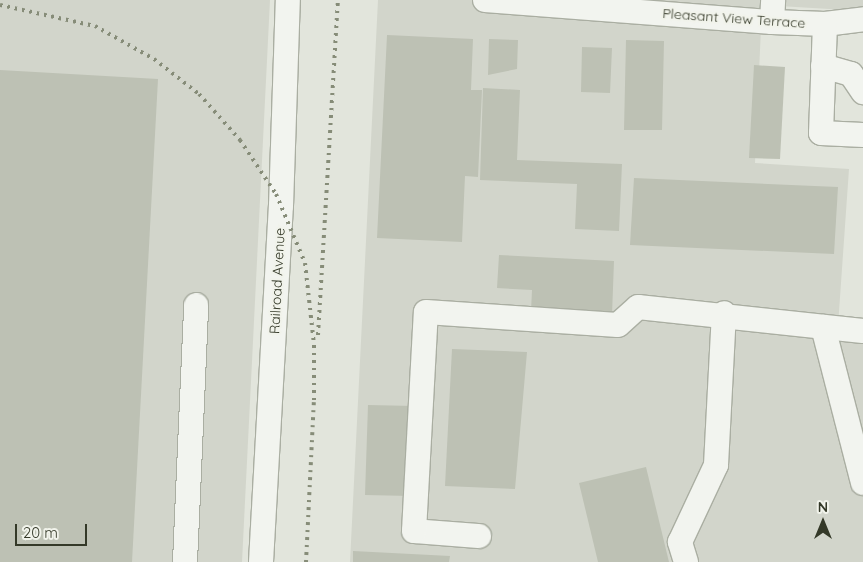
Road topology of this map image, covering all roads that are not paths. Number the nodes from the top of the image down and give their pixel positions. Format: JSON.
{"nodes":[{"id":1,"x":288,"y":0,"type":"edge"},
{"id":2,"x":485,"y":0,"type":"edge"},
{"id":3,"x":772,"y":11,"type":"edge"},
{"id":4,"x":863,"y":20,"type":"edge"},
{"id":5,"x":825,"y":24,"type":"junction"},
{"id":6,"x":824,"y":66,"type":"junction"},
{"id":7,"x":863,"y":92,"type":"edge"},
{"id":8,"x":863,"y":135,"type":"edge"},
{"id":9,"x":196,"y":306,"type":"dead end"},
{"id":10,"x":724,"y":313,"type":"junction"},
{"id":11,"x":823,"y":327,"type":"junction"},
{"id":12,"x":857,"y":331,"type":"edge"},
{"id":13,"x":863,"y":483,"type":"edge"},
{"id":14,"x":479,"y":536,"type":"dead end"},
{"id":15,"x":184,"y":562,"type":"edge"},
{"id":16,"x":261,"y":562,"type":"edge"},
{"id":17,"x":686,"y":562,"type":"edge"}],
"edges":[{"from":1,"to":16,"type":"street","name":"Railroad Avenue"},
{"from":2,"to":3,"type":"street","name":"Pleasant View Terrace"},
{"from":3,"to":5,"type":"street","name":"Pleasant View Terrace"},
{"from":4,"to":5,"type":"street","name":"Pleasant View Terrace"},
{"from":5,"to":6,"type":"street"},
{"from":6,"to":7,"type":"street"},
{"from":6,"to":8,"type":"street"},
{"from":9,"to":15,"type":"street"},
{"from":10,"to":11,"type":"street"},
{"from":10,"to":14,"type":"street"},
{"from":10,"to":17,"type":"street"},
{"from":11,"to":12,"type":"street"},
{"from":11,"to":13,"type":"street"}]}
